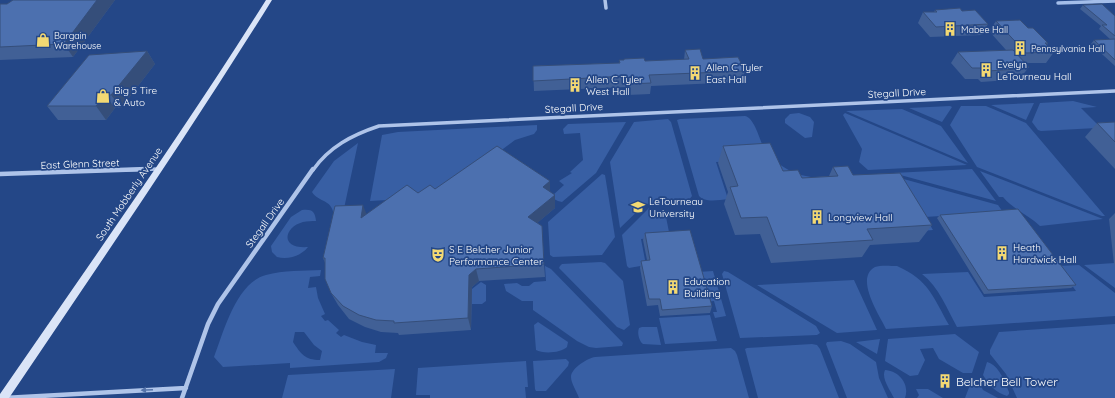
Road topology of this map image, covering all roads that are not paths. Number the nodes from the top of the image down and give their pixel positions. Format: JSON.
{"nodes":[{"id":1,"x":269,"y":0,"type":"edge"},
{"id":2,"x":605,"y":0,"type":"edge"},
{"id":3,"x":606,"y":8,"type":"dead end"},
{"id":4,"x":1115,"y":91,"type":"edge"},
{"id":5,"x":160,"y":170,"type":"junction"},
{"id":6,"x":0,"y":174,"type":"edge"},
{"id":7,"x":186,"y":388,"type":"junction"},
{"id":8,"x":3,"y":398,"type":"edge"},
{"id":9,"x":182,"y":398,"type":"edge"}],
"edges":[{"from":1,"to":5,"type":"main road","name":"South Mobberly Avenue"},
{"from":2,"to":3,"type":"street"},
{"from":4,"to":7,"type":"street","name":"Stegall Drive"},
{"from":5,"to":6,"type":"street","name":"East Glenn Street"},
{"from":5,"to":8,"type":"main road","name":"South Mobberly Avenue"},
{"from":7,"to":8,"type":"street","one_way":true},
{"from":7,"to":9,"type":"street","name":"Stegall Drive"}]}
